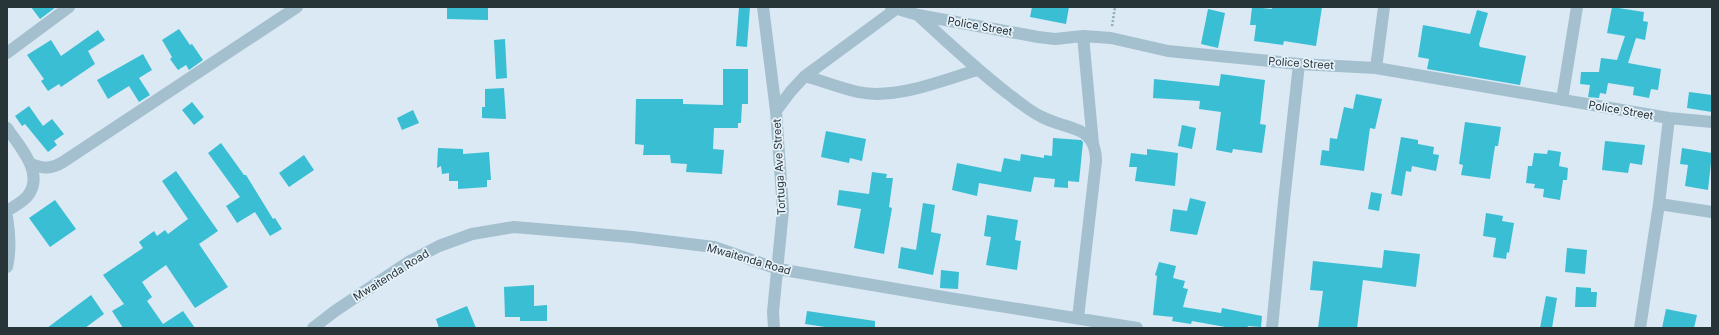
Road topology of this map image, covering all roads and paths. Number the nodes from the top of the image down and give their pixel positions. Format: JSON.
{"nodes":[{"id":1,"x":69,"y":7,"type":"edge"},
{"id":2,"x":297,"y":7,"type":"edge"},
{"id":3,"x":762,"y":7,"type":"edge"},
{"id":4,"x":1115,"y":7,"type":"edge"},
{"id":5,"x":1384,"y":7,"type":"edge"},
{"id":6,"x":1577,"y":7,"type":"edge"},
{"id":7,"x":893,"y":8,"type":"edge"},
{"id":8,"x":918,"y":15,"type":"junction"},
{"id":9,"x":1083,"y":36,"type":"junction"},
{"id":10,"x":1111,"y":38,"type":"junction"},
{"id":11,"x":7,"y":53,"type":"edge"},
{"id":12,"x":1299,"y":64,"type":"junction"},
{"id":13,"x":1376,"y":68,"type":"junction"},
{"id":14,"x":977,"y":70,"type":"junction"},
{"id":15,"x":805,"y":76,"type":"junction"},
{"id":16,"x":1562,"y":100,"type":"junction"},
{"id":17,"x":776,"y":111,"type":"junction"},
{"id":18,"x":1669,"y":118,"type":"junction"},
{"id":19,"x":1712,"y":122,"type":"edge"},
{"id":20,"x":7,"y":128,"type":"edge"},
{"id":21,"x":1093,"y":144,"type":"junction"},
{"id":22,"x":31,"y":164,"type":"junction"},
{"id":23,"x":1659,"y":204,"type":"junction"},
{"id":24,"x":7,"y":211,"type":"edge"},
{"id":25,"x":1712,"y":212,"type":"edge"},
{"id":26,"x":7,"y":217,"type":"edge"},
{"id":27,"x":7,"y":267,"type":"edge"},
{"id":28,"x":778,"y":269,"type":"junction"},
{"id":29,"x":1078,"y":318,"type":"junction"},
{"id":30,"x":313,"y":328,"type":"edge"},
{"id":31,"x":774,"y":328,"type":"edge"},
{"id":32,"x":1137,"y":328,"type":"edge"},
{"id":33,"x":1272,"y":328,"type":"edge"},
{"id":34,"x":1640,"y":328,"type":"edge"}],
"edges":[{"from":1,"to":11,"type":"street"},
{"from":2,"to":22,"type":"street"},
{"from":3,"to":17,"type":"street","name":"Tortuga Ave Street"},
{"from":4,"to":10,"type":"path"},
{"from":5,"to":13,"type":"street"},
{"from":6,"to":16,"type":"street"},
{"from":7,"to":8,"type":"street","name":"Police Street"},
{"from":7,"to":15,"type":"street"},
{"from":8,"to":9,"type":"street","name":"Police Street"},
{"from":8,"to":14,"type":"street"},
{"from":9,"to":10,"type":"street","name":"Police Street"},
{"from":9,"to":21,"type":"street"},
{"from":10,"to":12,"type":"street","name":"Police Street"},
{"from":12,"to":13,"type":"street","name":"Police Street"},
{"from":12,"to":33,"type":"street"},
{"from":13,"to":16,"type":"street","name":"Police Street"},
{"from":14,"to":15,"type":"street"},
{"from":14,"to":21,"type":"street"},
{"from":15,"to":17,"type":"street"},
{"from":16,"to":18,"type":"street","name":"Police Street"},
{"from":17,"to":28,"type":"street","name":"Tortuga Ave Street"},
{"from":18,"to":19,"type":"street","name":"Police Street"},
{"from":18,"to":23,"type":"street"},
{"from":20,"to":22,"type":"street"},
{"from":21,"to":29,"type":"street"},
{"from":22,"to":24,"type":"street"},
{"from":23,"to":25,"type":"street"},
{"from":23,"to":34,"type":"street"},
{"from":26,"to":27,"type":"street"},
{"from":28,"to":29,"type":"street","name":"Mwaitenda Road"},
{"from":28,"to":30,"type":"street","name":"Mwaitenda Road"},
{"from":28,"to":31,"type":"street","name":"Tortuga Ave Street"},
{"from":29,"to":32,"type":"street","name":"Mwaitenda Road"}]}
